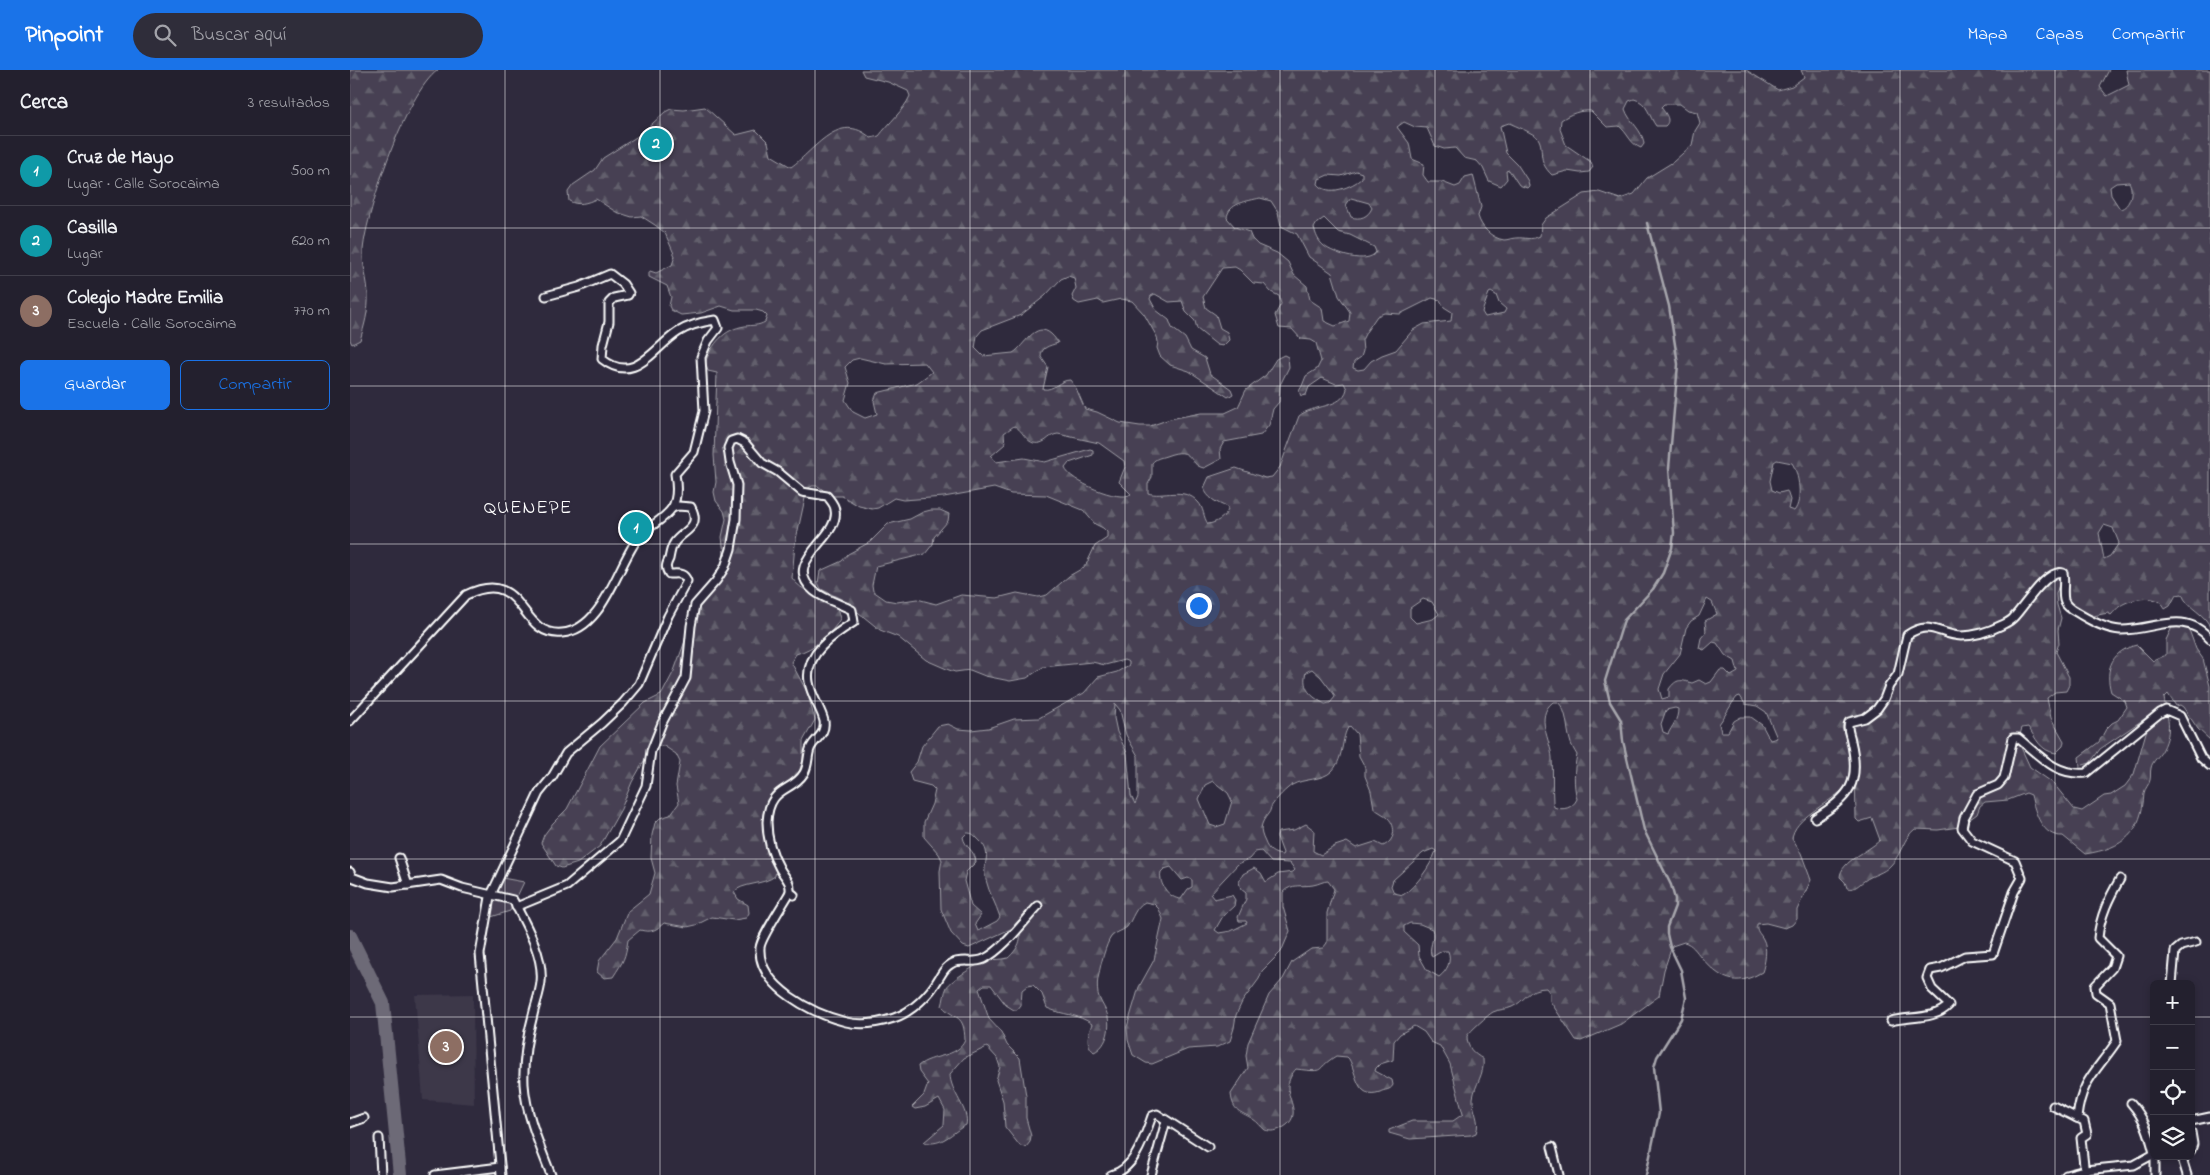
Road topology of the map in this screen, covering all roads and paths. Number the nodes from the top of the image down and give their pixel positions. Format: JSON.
{"nodes":[{"id":1,"x":546,"y":296,"type":"dead end"},
{"id":2,"x":672,"y":508,"type":"junction"},
{"id":3,"x":2210,"y":639,"type":"edge"},
{"id":4,"x":350,"y":721,"type":"edge"},
{"id":5,"x":2210,"y":766,"type":"edge"},
{"id":6,"x":1815,"y":818,"type":"dead end"},
{"id":7,"x":399,"y":858,"type":"dead end"},
{"id":8,"x":350,"y":872,"type":"edge"},
{"id":9,"x":2120,"y":878,"type":"dead end"},
{"id":10,"x":408,"y":885,"type":"junction"},
{"id":11,"x":491,"y":894,"type":"junction"},
{"id":12,"x":1038,"y":906,"type":"dead end"},
{"id":13,"x":516,"y":907,"type":"junction"},
{"id":14,"x":2196,"y":942,"type":"dead end"},
{"id":15,"x":2172,"y":980,"type":"edge"},
{"id":16,"x":1891,"y":1021,"type":"dead end"},
{"id":17,"x":2131,"y":1103,"type":"dead end"},
{"id":18,"x":2053,"y":1106,"type":"dead end"},
{"id":19,"x":2210,"y":1117,"type":"edge"},
{"id":20,"x":364,"y":1118,"type":"dead end"},
{"id":21,"x":2077,"y":1118,"type":"junction"},
{"id":22,"x":2195,"y":1120,"type":"edge"},
{"id":23,"x":1166,"y":1121,"type":"junction"},
{"id":24,"x":350,"y":1123,"type":"edge"},
{"id":25,"x":2150,"y":1126,"type":"edge"},
{"id":26,"x":379,"y":1138,"type":"dead end"},
{"id":27,"x":1208,"y":1147,"type":"dead end"},
{"id":28,"x":1552,"y":1147,"type":"dead end"},
{"id":29,"x":2150,"y":1156,"type":"edge"},
{"id":30,"x":2154,"y":1160,"type":"edge"},
{"id":31,"x":2184,"y":1160,"type":"edge"},
{"id":32,"x":500,"y":1167,"type":"junction"},
{"id":33,"x":2116,"y":1168,"type":"junction"},
{"id":34,"x":2085,"y":1173,"type":"edge"},
{"id":35,"x":381,"y":1175,"type":"edge"},
{"id":36,"x":436,"y":1175,"type":"edge"},
{"id":37,"x":501,"y":1175,"type":"edge"},
{"id":38,"x":551,"y":1175,"type":"edge"},
{"id":39,"x":1111,"y":1175,"type":"edge"},
{"id":40,"x":1151,"y":1175,"type":"edge"},
{"id":41,"x":1559,"y":1175,"type":"edge"},
{"id":42,"x":2066,"y":1175,"type":"edge"},
{"id":43,"x":2124,"y":1175,"type":"edge"},
{"id":44,"x":2155,"y":1175,"type":"edge"},
{"id":45,"x":2187,"y":1175,"type":"edge"}],
"edges":[{"from":1,"to":2,"type":"street"},
{"from":2,"to":4,"type":"street"},
{"from":2,"to":11,"type":"street"},
{"from":3,"to":6,"type":"street"},
{"from":5,"to":16,"type":"street"},
{"from":7,"to":10,"type":"street"},
{"from":8,"to":10,"type":"street"},
{"from":9,"to":21,"type":"street"},
{"from":10,"to":11,"type":"street"},
{"from":11,"to":13,"type":"street"},
{"from":11,"to":32,"type":"street"},
{"from":12,"to":13,"type":"street"},
{"from":13,"to":38,"type":"street"},
{"from":14,"to":15,"type":"street"},
{"from":17,"to":25,"type":"street"},
{"from":18,"to":21,"type":"street"},
{"from":19,"to":22,"type":"street"},
{"from":20,"to":24,"type":"street"},
{"from":21,"to":34,"type":"street"},
{"from":23,"to":27,"type":"street"},
{"from":23,"to":39,"type":"street"},
{"from":23,"to":40,"type":"street"},
{"from":26,"to":35,"type":"street"},
{"from":28,"to":41,"type":"street"},
{"from":29,"to":33,"type":"street"},
{"from":30,"to":44,"type":"street"},
{"from":31,"to":45,"type":"street"},
{"from":32,"to":36,"type":"street"},
{"from":32,"to":37,"type":"street"},
{"from":33,"to":34,"type":"street"},
{"from":33,"to":43,"type":"street"},
{"from":34,"to":42,"type":"street"}]}
